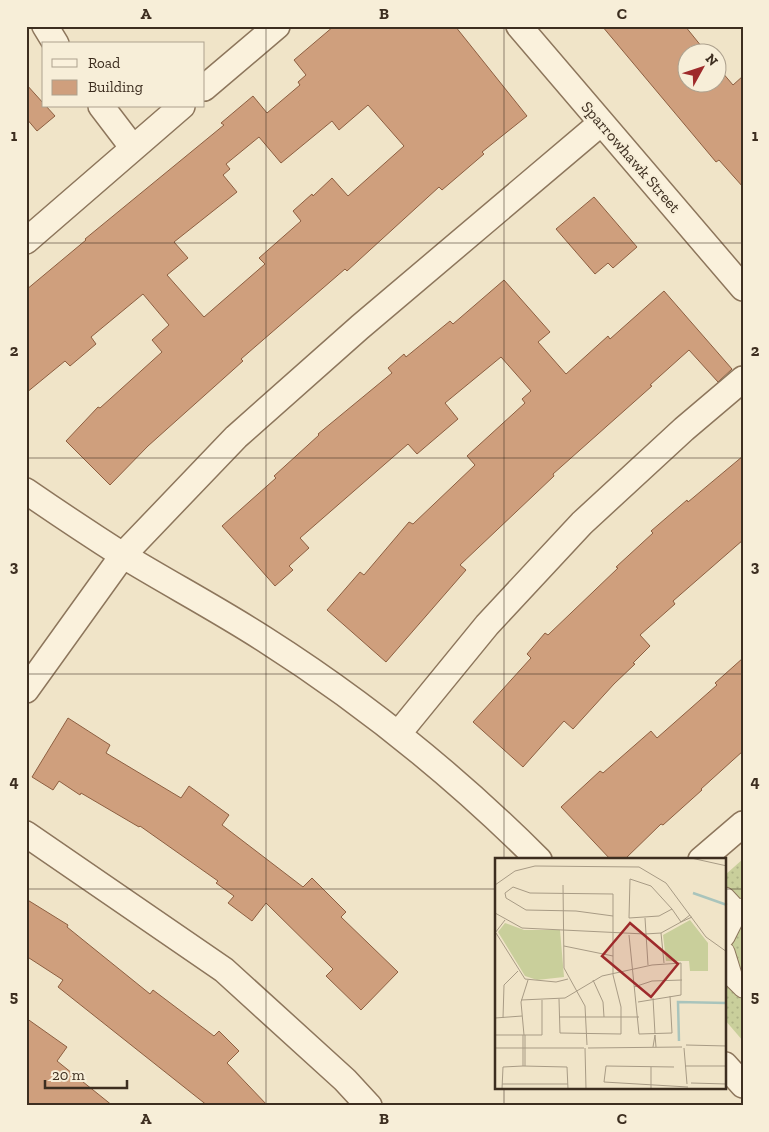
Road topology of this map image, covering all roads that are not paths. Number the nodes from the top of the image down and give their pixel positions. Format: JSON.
{"nodes":[{"id":1,"x":45,"y":26,"type":"edge"},
{"id":2,"x":277,"y":26,"type":"edge"},
{"id":3,"x":519,"y":26,"type":"edge"},
{"id":4,"x":55,"y":42,"type":"edge"},
{"id":5,"x":205,"y":87,"type":"edge"},
{"id":6,"x":103,"y":108,"type":"edge"},
{"id":7,"x":180,"y":108,"type":"edge"},
{"id":8,"x":601,"y":123,"type":"junction"},
{"id":9,"x":133,"y":148,"type":"junction"},
{"id":10,"x":26,"y":241,"type":"edge"},
{"id":11,"x":743,"y":288,"type":"edge"},
{"id":12,"x":743,"y":379,"type":"edge"},
{"id":13,"x":26,"y":491,"type":"edge"},
{"id":14,"x":123,"y":555,"type":"junction"},
{"id":15,"x":26,"y":690,"type":"edge"},
{"id":16,"x":398,"y":734,"type":"junction"},
{"id":17,"x":743,"y":824,"type":"edge"},
{"id":18,"x":26,"y":834,"type":"edge"},
{"id":19,"x":537,"y":858,"type":"edge"},
{"id":20,"x":703,"y":858,"type":"edge"},
{"id":21,"x":726,"y":898,"type":"edge"},
{"id":22,"x":740,"y":910,"type":"edge"},
{"id":23,"x":726,"y":935,"type":"edge"},
{"id":24,"x":726,"y":955,"type":"edge"},
{"id":25,"x":734,"y":983,"type":"edge"},
{"id":26,"x":726,"y":1066,"type":"edge"},
{"id":27,"x":743,"y":1085,"type":"edge"},
{"id":28,"x":369,"y":1106,"type":"edge"}],
"edges":[{"from":1,"to":4,"type":"street"},
{"from":2,"to":5,"type":"street"},
{"from":3,"to":8,"type":"street","name":"Sparrowhawk Street"},
{"from":6,"to":9,"type":"street"},
{"from":7,"to":9,"type":"street"},
{"from":8,"to":11,"type":"street","name":"Sparrowhawk Street"},
{"from":8,"to":14,"type":"street"},
{"from":9,"to":10,"type":"street"},
{"from":12,"to":16,"type":"street"},
{"from":13,"to":14,"type":"street"},
{"from":14,"to":15,"type":"street"},
{"from":14,"to":16,"type":"street"},
{"from":16,"to":19,"type":"street"},
{"from":17,"to":20,"type":"street"},
{"from":18,"to":28,"type":"street"},
{"from":21,"to":22,"type":"street"},
{"from":22,"to":23,"type":"street"},
{"from":24,"to":25,"type":"street"},
{"from":26,"to":27,"type":"street"}]}
